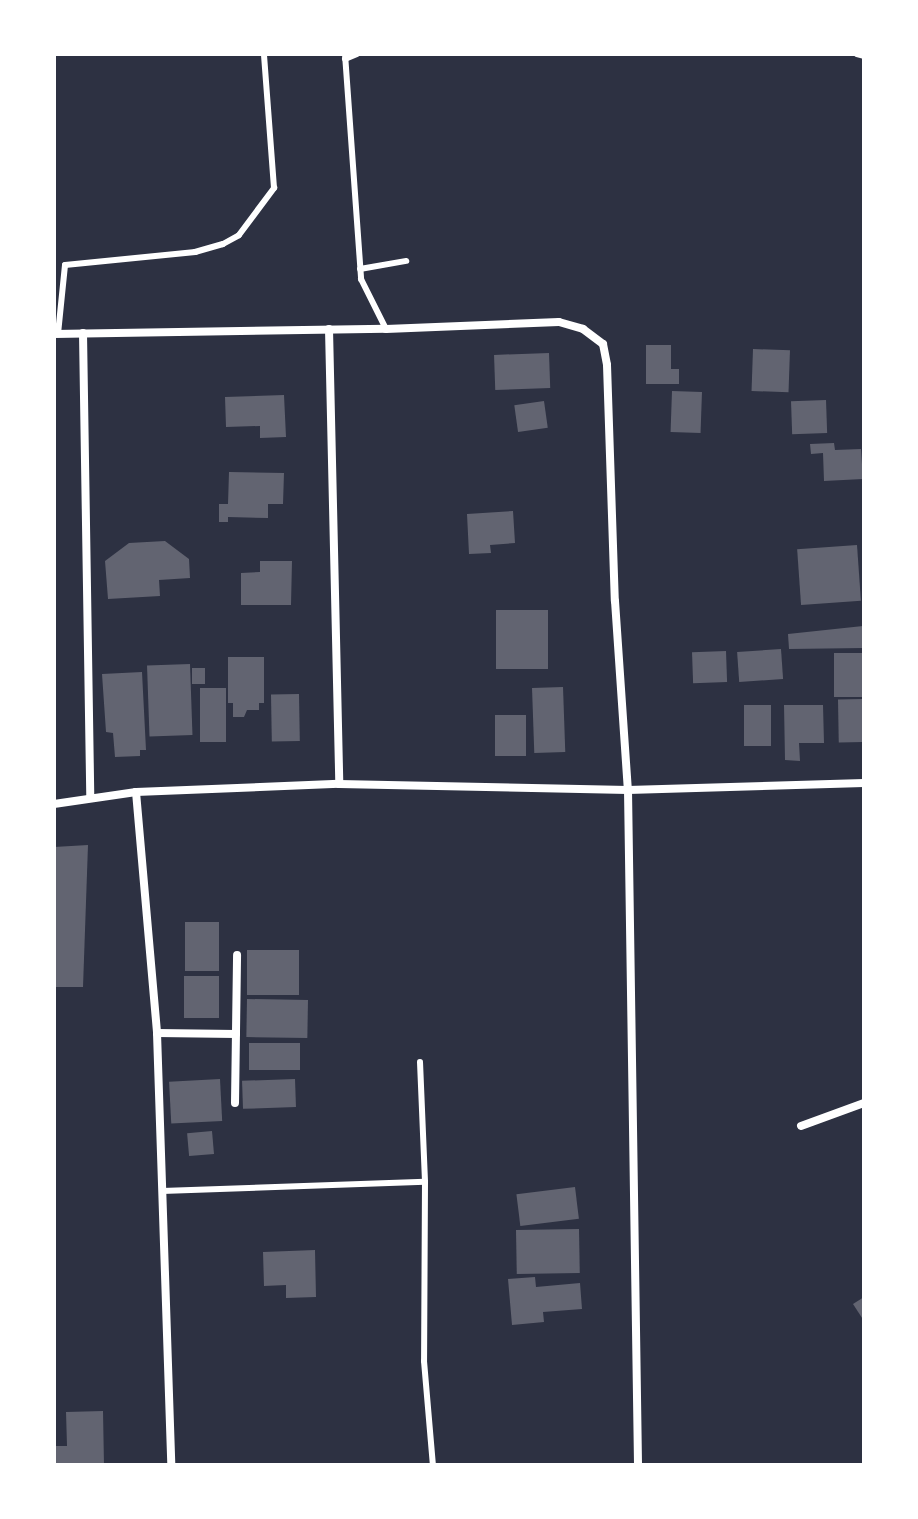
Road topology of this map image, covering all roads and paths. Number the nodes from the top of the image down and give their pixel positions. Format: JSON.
{"nodes":[{"id":1,"x":264,"y":54,"type":"edge"},
{"id":2,"x":357,"y":54,"type":"edge"},
{"id":3,"x":857,"y":54,"type":"edge"},
{"id":4,"x":864,"y":56,"type":"edge"},
{"id":5,"x":345,"y":57,"type":"edge"},
{"id":6,"x":406,"y":261,"type":"dead end"},
{"id":7,"x":65,"y":265,"type":"junction"},
{"id":8,"x":54,"y":266,"type":"edge"},
{"id":9,"x":360,"y":269,"type":"junction"},
{"id":10,"x":329,"y":329,"type":"junction"},
{"id":11,"x":386,"y":329,"type":"junction"},
{"id":12,"x":83,"y":333,"type":"junction"},
{"id":13,"x":56,"y":334,"type":"edge"},
{"id":14,"x":864,"y":783,"type":"edge"},
{"id":15,"x":339,"y":784,"type":"junction"},
{"id":16,"x":628,"y":790,"type":"junction"},
{"id":17,"x":136,"y":792,"type":"junction"},
{"id":18,"x":90,"y":798,"type":"junction"},
{"id":19,"x":54,"y":804,"type":"edge"},
{"id":20,"x":237,"y":955,"type":"dead end"},
{"id":21,"x":157,"y":1033,"type":"junction"},
{"id":22,"x":236,"y":1034,"type":"junction"},
{"id":23,"x":420,"y":1062,"type":"dead end"},
{"id":24,"x":235,"y":1103,"type":"dead end"},
{"id":25,"x":864,"y":1103,"type":"edge"},
{"id":26,"x":801,"y":1126,"type":"dead end"},
{"id":27,"x":425,"y":1182,"type":"junction"},
{"id":28,"x":162,"y":1191,"type":"junction"},
{"id":29,"x":171,"y":1465,"type":"edge"},
{"id":30,"x":433,"y":1465,"type":"edge"},
{"id":31,"x":638,"y":1465,"type":"edge"}],
"edges":[{"from":1,"to":7,"type":"lane"},
{"from":2,"to":5,"type":"lane"},
{"from":3,"to":4,"type":"lane"},
{"from":5,"to":9,"type":"lane"},
{"from":6,"to":9,"type":"lane"},
{"from":7,"to":8,"type":"lane"},
{"from":7,"to":13,"type":"lane"},
{"from":9,"to":11,"type":"lane"},
{"from":10,"to":11,"type":"street"},
{"from":10,"to":12,"type":"street"},
{"from":10,"to":15,"type":"street"},
{"from":11,"to":16,"type":"street"},
{"from":12,"to":13,"type":"street"},
{"from":12,"to":18,"type":"street"},
{"from":14,"to":16,"type":"street"},
{"from":15,"to":16,"type":"street"},
{"from":15,"to":17,"type":"street"},
{"from":16,"to":31,"type":"street"},
{"from":17,"to":18,"type":"street"},
{"from":17,"to":21,"type":"street"},
{"from":18,"to":19,"type":"street"},
{"from":20,"to":22,"type":"street"},
{"from":21,"to":22,"type":"street"},
{"from":21,"to":28,"type":"street"},
{"from":22,"to":24,"type":"street"},
{"from":23,"to":27,"type":"lane"},
{"from":25,"to":26,"type":"street"},
{"from":27,"to":28,"type":"lane"},
{"from":27,"to":30,"type":"lane"},
{"from":28,"to":29,"type":"street"}]}
